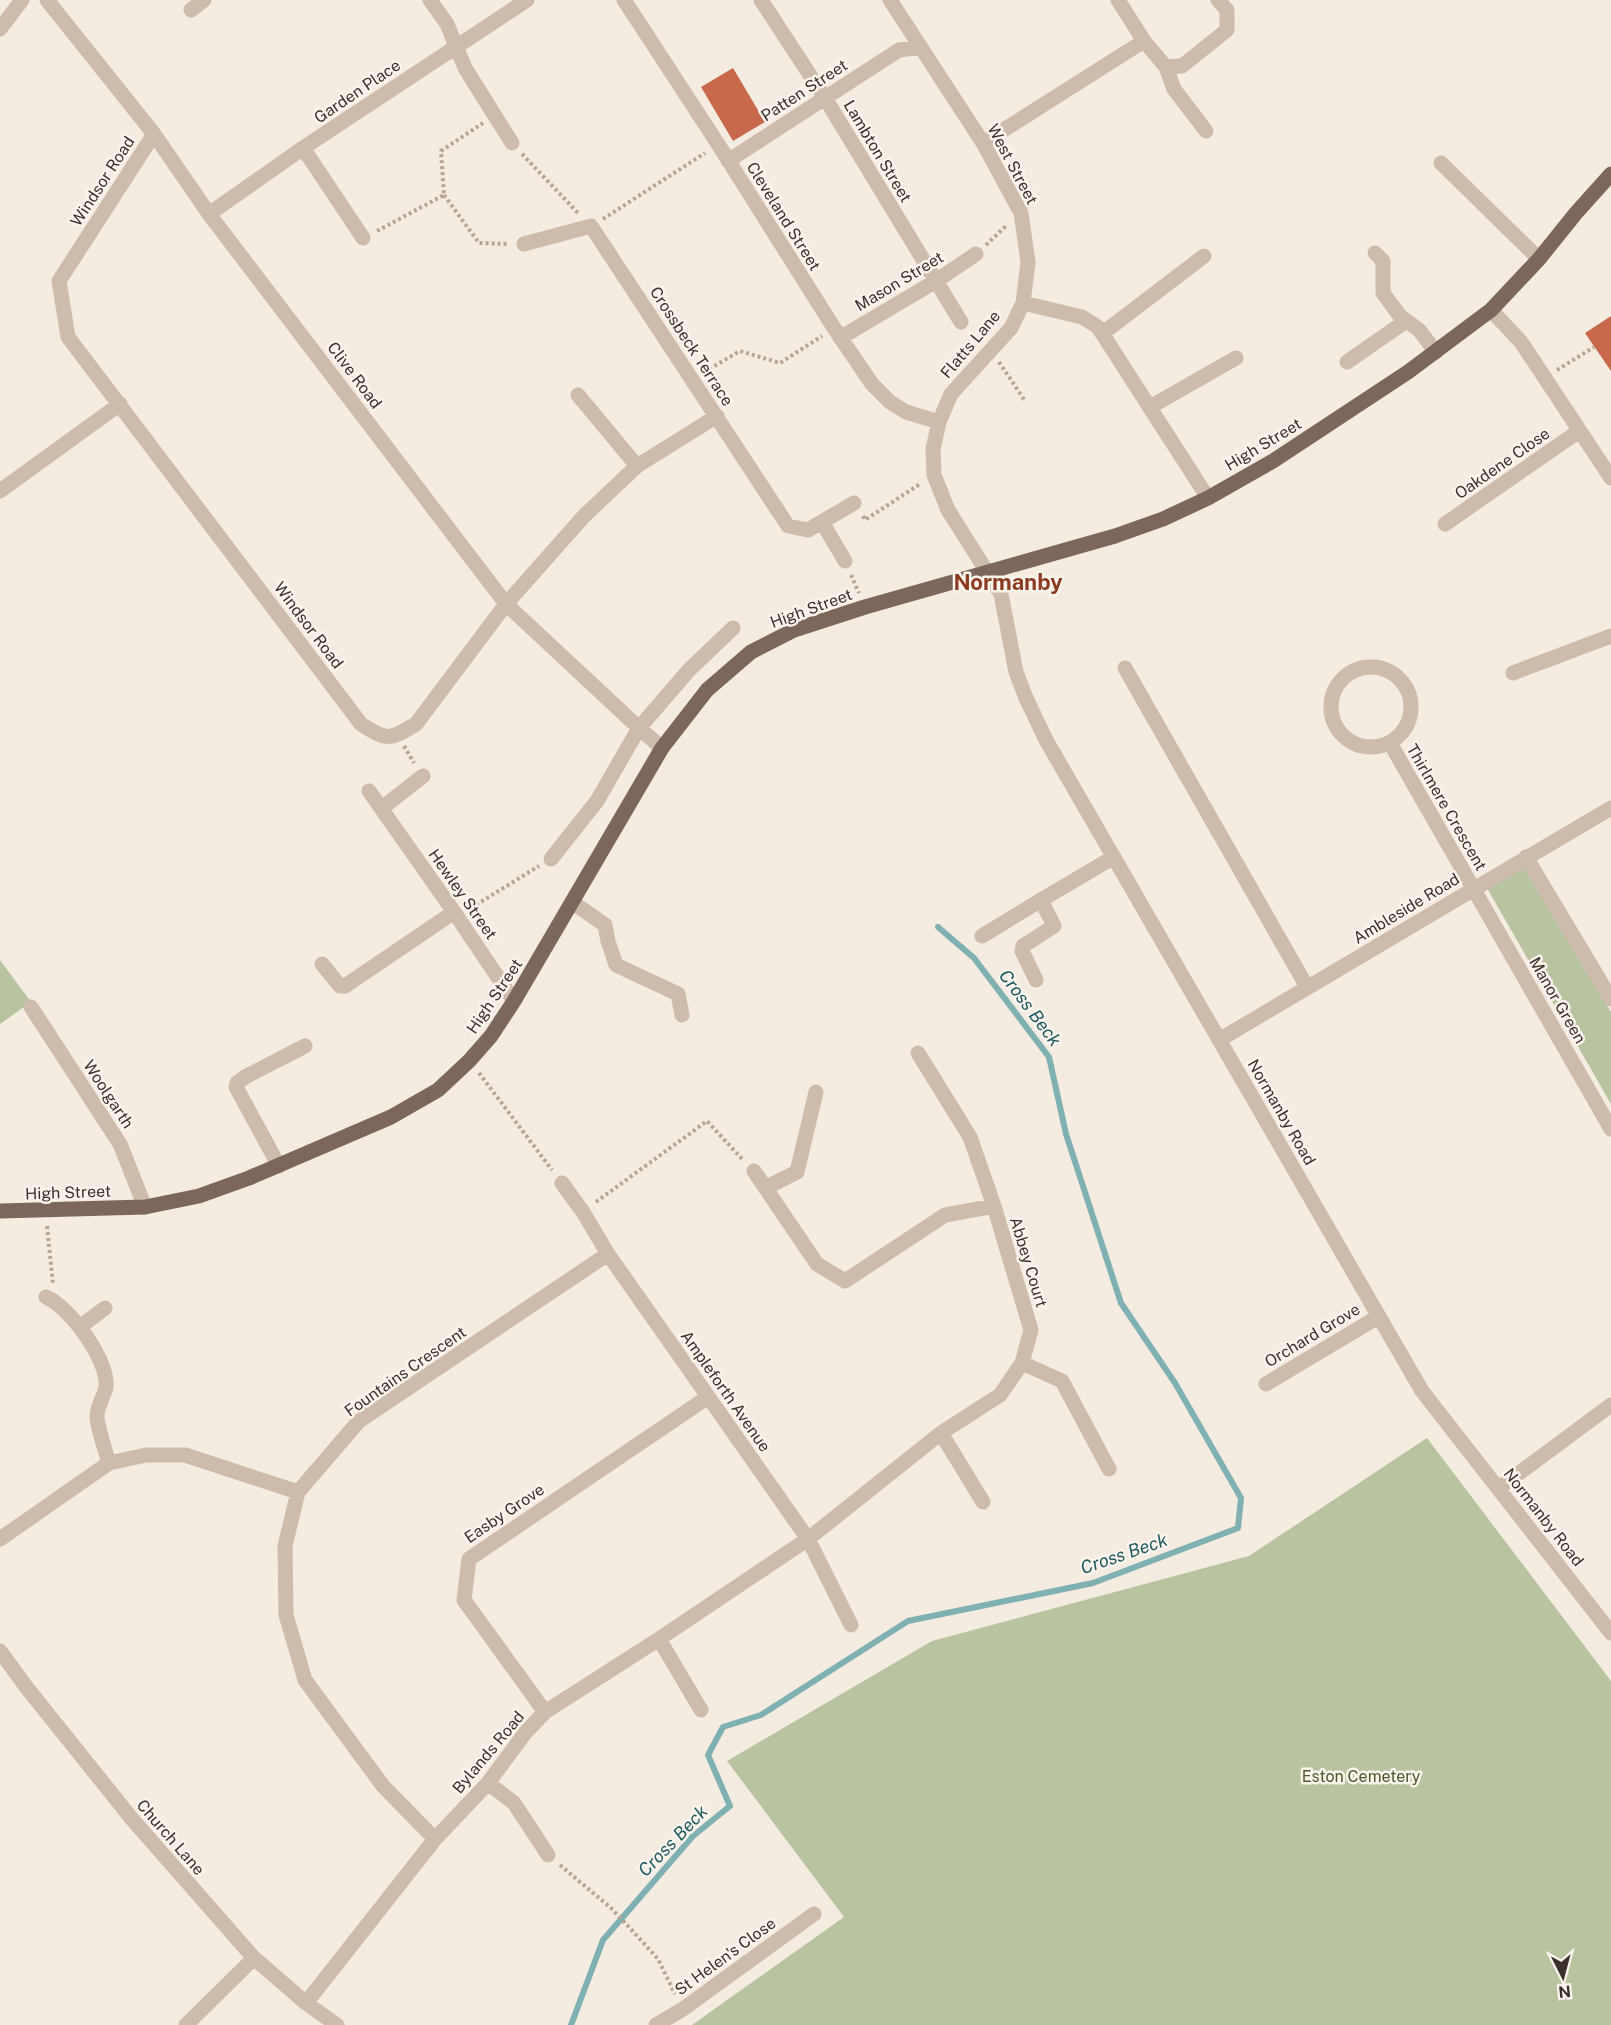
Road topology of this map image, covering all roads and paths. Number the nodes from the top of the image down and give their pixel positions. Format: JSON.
{"nodes":[{"id":1,"x":22,"y":0,"type":"edge"},
{"id":2,"x":47,"y":0,"type":"edge"},
{"id":3,"x":204,"y":0,"type":"edge"},
{"id":4,"x":430,"y":0,"type":"edge"},
{"id":5,"x":527,"y":0,"type":"edge"},
{"id":6,"x":624,"y":0,"type":"edge"},
{"id":7,"x":761,"y":0,"type":"edge"},
{"id":8,"x":890,"y":0,"type":"edge"},
{"id":9,"x":1118,"y":0,"type":"edge"},
{"id":10,"x":1218,"y":0,"type":"edge"},
{"id":11,"x":191,"y":10,"type":"dead end"},
{"id":12,"x":0,"y":29,"type":"edge"},
{"id":13,"x":1144,"y":41,"type":"junction"},
{"id":14,"x":456,"y":47,"type":"junction"},
{"id":15,"x":920,"y":47,"type":"junction"},
{"id":16,"x":1166,"y":67,"type":"junction"},
{"id":17,"x":825,"y":98,"type":"junction"},
{"id":18,"x":493,"y":115,"type":"junction"},
{"id":19,"x":1206,"y":131,"type":"dead end"},
{"id":20,"x":153,"y":134,"type":"junction"},
{"id":21,"x":512,"y":143,"type":"joint"},
{"id":22,"x":983,"y":143,"type":"junction"},
{"id":23,"x":718,"y":144,"type":"junction"},
{"id":24,"x":303,"y":148,"type":"junction"},
{"id":25,"x":728,"y":161,"type":"junction"},
{"id":26,"x":1441,"y":163,"type":"dead end"},
{"id":27,"x":1611,"y":174,"type":"edge"},
{"id":28,"x":444,"y":195,"type":"junction"},
{"id":29,"x":1021,"y":213,"type":"junction"},
{"id":30,"x":210,"y":214,"type":"junction"},
{"id":31,"x":591,"y":226,"type":"junction"},
{"id":32,"x":363,"y":238,"type":"joint"},
{"id":33,"x":524,"y":244,"type":"joint"},
{"id":34,"x":1375,"y":253,"type":"dead end"},
{"id":35,"x":976,"y":254,"type":"joint"},
{"id":36,"x":1204,"y":256,"type":"dead end"},
{"id":37,"x":1539,"y":259,"type":"junction"},
{"id":38,"x":936,"y":281,"type":"junction"},
{"id":39,"x":1023,"y":303,"type":"junction"},
{"id":40,"x":1491,"y":310,"type":"junction"},
{"id":41,"x":1406,"y":321,"type":"junction"},
{"id":42,"x":961,"y":322,"type":"dead end"},
{"id":43,"x":837,"y":333,"type":"junction"},
{"id":44,"x":1102,"y":333,"type":"junction"},
{"id":45,"x":1594,"y":347,"type":"dead end"},
{"id":46,"x":1436,"y":352,"type":"junction"},
{"id":47,"x":1236,"y":358,"type":"dead end"},
{"id":48,"x":1347,"y":362,"type":"dead end"},
{"id":49,"x":693,"y":378,"type":"junction"},
{"id":50,"x":1545,"y":378,"type":"junction"},
{"id":51,"x":578,"y":395,"type":"dead end"},
{"id":52,"x":120,"y":404,"type":"junction"},
{"id":53,"x":1150,"y":407,"type":"junction"},
{"id":54,"x":717,"y":416,"type":"junction"},
{"id":55,"x":939,"y":422,"type":"junction"},
{"id":56,"x":1579,"y":431,"type":"junction"},
{"id":57,"x":637,"y":466,"type":"junction"},
{"id":58,"x":934,"y":475,"type":"junction"},
{"id":59,"x":1611,"y":478,"type":"edge"},
{"id":60,"x":0,"y":491,"type":"edge"},
{"id":61,"x":1208,"y":498,"type":"junction"},
{"id":62,"x":854,"y":503,"type":"joint"},
{"id":63,"x":822,"y":522,"type":"junction"},
{"id":64,"x":1445,"y":524,"type":"dead end"},
{"id":65,"x":845,"y":561,"type":"joint"},
{"id":66,"x":988,"y":573,"type":"junction"},
{"id":67,"x":506,"y":604,"type":"junction"},
{"id":68,"x":865,"y":607,"type":"junction"},
{"id":69,"x":733,"y":628,"type":"dead end"},
{"id":70,"x":1611,"y":636,"type":"edge"},
{"id":71,"x":1125,"y":668,"type":"dead end"},
{"id":72,"x":1513,"y":673,"type":"dead end"},
{"id":73,"x":639,"y":728,"type":"junction"},
{"id":74,"x":398,"y":736,"type":"junction"},
{"id":75,"x":1390,"y":743,"type":"junction"},
{"id":76,"x":662,"y":748,"type":"junction"},
{"id":77,"x":423,"y":776,"type":"joint"},
{"id":78,"x":369,"y":791,"type":"dead end"},
{"id":79,"x":382,"y":808,"type":"junction"},
{"id":80,"x":1611,"y":808,"type":"edge"},
{"id":81,"x":1114,"y":857,"type":"junction"},
{"id":82,"x":1526,"y":857,"type":"junction"},
{"id":83,"x":551,"y":859,"type":"joint"},
{"id":84,"x":1473,"y":888,"type":"junction"},
{"id":85,"x":1041,"y":900,"type":"junction"},
{"id":86,"x":572,"y":902,"type":"junction"},
{"id":87,"x":456,"y":914,"type":"junction"},
{"id":88,"x":982,"y":936,"type":"dead end"},
{"id":89,"x":322,"y":964,"type":"dead end"},
{"id":90,"x":1036,"y":980,"type":"dead end"},
{"id":91,"x":1307,"y":987,"type":"junction"},
{"id":92,"x":1611,"y":999,"type":"edge"},
{"id":93,"x":514,"y":1001,"type":"junction"},
{"id":94,"x":31,"y":1007,"type":"dead end"},
{"id":95,"x":682,"y":1015,"type":"dead end"},
{"id":96,"x":1219,"y":1040,"type":"junction"},
{"id":97,"x":305,"y":1046,"type":"dead end"},
{"id":98,"x":918,"y":1053,"type":"dead end"},
{"id":99,"x":469,"y":1061,"type":"junction"},
{"id":100,"x":816,"y":1092,"type":"dead end"},
{"id":101,"x":1611,"y":1129,"type":"edge"},
{"id":102,"x":279,"y":1166,"type":"junction"},
{"id":103,"x":754,"y":1171,"type":"joint"},
{"id":104,"x":562,"y":1183,"type":"joint"},
{"id":105,"x":765,"y":1188,"type":"junction"},
{"id":106,"x":994,"y":1206,"type":"junction"},
{"id":107,"x":144,"y":1207,"type":"junction"},
{"id":108,"x":45,"y":1210,"type":"junction"},
{"id":109,"x":0,"y":1211,"type":"edge"},
{"id":110,"x":583,"y":1212,"type":"junction"},
{"id":111,"x":608,"y":1254,"type":"junction"},
{"id":112,"x":51,"y":1299,"type":"joint"},
{"id":113,"x":105,"y":1308,"type":"dead end"},
{"id":114,"x":1378,"y":1317,"type":"junction"},
{"id":115,"x":80,"y":1327,"type":"junction"},
{"id":116,"x":1022,"y":1363,"type":"junction"},
{"id":117,"x":1266,"y":1384,"type":"dead end"},
{"id":118,"x":708,"y":1397,"type":"junction"},
{"id":119,"x":1611,"y":1406,"type":"edge"},
{"id":120,"x":941,"y":1433,"type":"junction"},
{"id":121,"x":109,"y":1463,"type":"junction"},
{"id":122,"x":1109,"y":1469,"type":"dead end"},
{"id":123,"x":1499,"y":1488,"type":"junction"},
{"id":124,"x":298,"y":1492,"type":"junction"},
{"id":125,"x":983,"y":1502,"type":"dead end"},
{"id":126,"x":0,"y":1539,"type":"edge"},
{"id":127,"x":808,"y":1539,"type":"junction"},
{"id":128,"x":851,"y":1625,"type":"dead end"},
{"id":129,"x":1611,"y":1633,"type":"edge"},
{"id":130,"x":659,"y":1639,"type":"junction"},
{"id":131,"x":0,"y":1651,"type":"edge"},
{"id":132,"x":701,"y":1710,"type":"dead end"},
{"id":133,"x":545,"y":1712,"type":"junction"},
{"id":134,"x":488,"y":1783,"type":"junction"},
{"id":135,"x":435,"y":1839,"type":"junction"},
{"id":136,"x":548,"y":1855,"type":"joint"},
{"id":137,"x":814,"y":1914,"type":"dead end"},
{"id":138,"x":254,"y":1959,"type":"junction"},
{"id":139,"x":306,"y":2003,"type":"junction"},
{"id":140,"x":682,"y":2009,"type":"junction"},
{"id":141,"x":186,"y":2025,"type":"edge"},
{"id":142,"x":337,"y":2025,"type":"edge"},
{"id":143,"x":656,"y":2025,"type":"edge"}],
"edges":[{"from":1,"to":12,"type":"street"},
{"from":2,"to":20,"type":"street","name":"Clive Road"},
{"from":3,"to":11,"type":"street"},
{"from":4,"to":14,"type":"street"},
{"from":5,"to":14,"type":"street","name":"Garden Place"},
{"from":6,"to":23,"type":"street","name":"Cleveland Street"},
{"from":7,"to":17,"type":"street","name":"Lambton Street"},
{"from":8,"to":15,"type":"street","name":"West Street"},
{"from":9,"to":13,"type":"street"},
{"from":10,"to":16,"type":"street"},
{"from":13,"to":16,"type":"street"},
{"from":13,"to":22,"type":"street"},
{"from":14,"to":18,"type":"street"},
{"from":14,"to":24,"type":"street","name":"Garden Place"},
{"from":15,"to":17,"type":"street","name":"Patten Street"},
{"from":15,"to":22,"type":"street","name":"West Street"},
{"from":16,"to":19,"type":"street"},
{"from":17,"to":25,"type":"street","name":"Patten Street"},
{"from":17,"to":38,"type":"street","name":"Lambton Street"},
{"from":18,"to":21,"type":"street"},
{"from":18,"to":28,"type":"path"},
{"from":20,"to":30,"type":"street","name":"Clive Road"},
{"from":20,"to":52,"type":"street","name":"Windsor Road"},
{"from":21,"to":31,"type":"path"},
{"from":22,"to":29,"type":"street","name":"West Street"},
{"from":23,"to":25,"type":"street","name":"Cleveland Street"},
{"from":23,"to":31,"type":"path"},
{"from":24,"to":30,"type":"street","name":"Garden Place"},
{"from":24,"to":32,"type":"street"},
{"from":25,"to":43,"type":"street","name":"Cleveland Street"},
{"from":26,"to":37,"type":"street"},
{"from":27,"to":37,"type":"main road","name":"High Street"},
{"from":28,"to":32,"type":"path"},
{"from":28,"to":33,"type":"path"},
{"from":29,"to":35,"type":"path"},
{"from":29,"to":39,"type":"street","name":"West Street"},
{"from":30,"to":67,"type":"street","name":"Clive Road"},
{"from":31,"to":33,"type":"street"},
{"from":31,"to":49,"type":"street","name":"Crossbeck Terrace"},
{"from":34,"to":41,"type":"street"},
{"from":35,"to":38,"type":"street","name":"Mason Street"},
{"from":36,"to":44,"type":"street"},
{"from":37,"to":40,"type":"main road","name":"High Street"},
{"from":38,"to":42,"type":"street","name":"Lambton Street"},
{"from":38,"to":43,"type":"street","name":"Mason Street"},
{"from":39,"to":44,"type":"street"},
{"from":39,"to":55,"type":"street","name":"Flatts Lane"},
{"from":40,"to":46,"type":"main road","name":"High Street"},
{"from":40,"to":50,"type":"street"},
{"from":41,"to":46,"type":"street"},
{"from":41,"to":48,"type":"street"},
{"from":43,"to":49,"type":"path"},
{"from":43,"to":55,"type":"street","name":"Cleveland Street"},
{"from":44,"to":53,"type":"street"},
{"from":45,"to":50,"type":"path"},
{"from":46,"to":61,"type":"main road","name":"High Street"},
{"from":47,"to":53,"type":"street"},
{"from":49,"to":54,"type":"street","name":"Crossbeck Terrace"},
{"from":50,"to":56,"type":"street"},
{"from":51,"to":57,"type":"street"},
{"from":52,"to":60,"type":"street"},
{"from":52,"to":74,"type":"street","name":"Windsor Road"},
{"from":53,"to":61,"type":"street"},
{"from":54,"to":57,"type":"street"},
{"from":54,"to":63,"type":"street","name":"Crossbeck Terrace"},
{"from":55,"to":58,"type":"street","name":"Flatts Lane"},
{"from":56,"to":59,"type":"street"},
{"from":56,"to":64,"type":"street","name":"Oakdene Close"},
{"from":57,"to":67,"type":"street"},
{"from":58,"to":62,"type":"path"},
{"from":58,"to":66,"type":"street","name":"Flatts Lane"},
{"from":61,"to":66,"type":"main road","name":"High Street"},
{"from":62,"to":63,"type":"street"},
{"from":63,"to":65,"type":"street"},
{"from":65,"to":68,"type":"path"},
{"from":66,"to":68,"type":"main road","name":"High Street"},
{"from":66,"to":81,"type":"street","name":"Normanby Road"},
{"from":67,"to":73,"type":"street","name":"Clive Road"},
{"from":67,"to":74,"type":"street"},
{"from":68,"to":76,"type":"main road","name":"High Street"},
{"from":69,"to":73,"type":"street"},
{"from":70,"to":72,"type":"street"},
{"from":71,"to":91,"type":"street"},
{"from":73,"to":76,"type":"street","name":"Clive Road"},
{"from":73,"to":83,"type":"street"},
{"from":74,"to":77,"type":"path"},
{"from":75,"to":75,"type":"street"},
{"from":75,"to":84,"type":"street","name":"Thirlmere Crescent"},
{"from":76,"to":86,"type":"main road","name":"High Street"},
{"from":77,"to":79,"type":"street"},
{"from":78,"to":79,"type":"street","name":"Hewley Street"},
{"from":79,"to":87,"type":"street","name":"Hewley Street"},
{"from":80,"to":82,"type":"street","name":"Ambleside Road"},
{"from":81,"to":85,"type":"street"},
{"from":81,"to":96,"type":"street","name":"Normanby Road"},
{"from":82,"to":84,"type":"street","name":"Ambleside Road"},
{"from":82,"to":92,"type":"street"},
{"from":83,"to":87,"type":"path"},
{"from":84,"to":91,"type":"street","name":"Ambleside Road"},
{"from":84,"to":101,"type":"street","name":"Manor Green"},
{"from":85,"to":88,"type":"street"},
{"from":85,"to":90,"type":"street"},
{"from":86,"to":93,"type":"main road","name":"High Street"},
{"from":86,"to":95,"type":"street"},
{"from":87,"to":89,"type":"street"},
{"from":87,"to":93,"type":"street","name":"Hewley Street"},
{"from":91,"to":96,"type":"street","name":"Ambleside Road"},
{"from":93,"to":99,"type":"main road","name":"High Street"},
{"from":94,"to":107,"type":"street","name":"Woolgarth"},
{"from":96,"to":114,"type":"street","name":"Normanby Road"},
{"from":97,"to":102,"type":"street"},
{"from":98,"to":106,"type":"street"},
{"from":99,"to":102,"type":"main road","name":"High Street"},
{"from":99,"to":104,"type":"path"},
{"from":100,"to":105,"type":"street"},
{"from":102,"to":107,"type":"main road","name":"High Street"},
{"from":103,"to":105,"type":"street","name":"Abbey Court"},
{"from":103,"to":110,"type":"path"},
{"from":104,"to":110,"type":"street","name":"Ampleforth Avenue"},
{"from":105,"to":106,"type":"street","name":"Abbey Court"},
{"from":106,"to":116,"type":"street","name":"Abbey Court"},
{"from":107,"to":108,"type":"main road","name":"High Street"},
{"from":108,"to":109,"type":"main road","name":"High Street"},
{"from":108,"to":112,"type":"path"},
{"from":110,"to":111,"type":"street","name":"Ampleforth Avenue"},
{"from":111,"to":118,"type":"street","name":"Ampleforth Avenue"},
{"from":111,"to":124,"type":"street","name":"Fountains Crescent"},
{"from":112,"to":115,"type":"street"},
{"from":113,"to":115,"type":"street"},
{"from":114,"to":117,"type":"street","name":"Orchard Grove"},
{"from":114,"to":123,"type":"street","name":"Normanby Road"},
{"from":115,"to":121,"type":"street"},
{"from":116,"to":120,"type":"street","name":"Abbey Court"},
{"from":116,"to":122,"type":"street"},
{"from":118,"to":127,"type":"street","name":"Ampleforth Avenue"},
{"from":118,"to":133,"type":"street","name":"Easby Grove"},
{"from":119,"to":123,"type":"street"},
{"from":120,"to":125,"type":"street"},
{"from":120,"to":127,"type":"street","name":"Abbey Court"},
{"from":121,"to":124,"type":"street"},
{"from":121,"to":126,"type":"street"},
{"from":123,"to":129,"type":"street","name":"Normanby Road"},
{"from":124,"to":135,"type":"street","name":"Fountains Crescent"},
{"from":127,"to":128,"type":"street","name":"Ampleforth Avenue"},
{"from":127,"to":130,"type":"street","name":"Bylands Road"},
{"from":130,"to":132,"type":"street"},
{"from":130,"to":133,"type":"street","name":"Bylands Road"},
{"from":131,"to":138,"type":"street","name":"Church Lane"},
{"from":133,"to":134,"type":"street","name":"Bylands Road"},
{"from":134,"to":135,"type":"street","name":"Bylands Road"},
{"from":134,"to":136,"type":"street"},
{"from":135,"to":139,"type":"street","name":"Bylands Road"},
{"from":136,"to":140,"type":"path"},
{"from":137,"to":140,"type":"street","name":"St Helen's Close"},
{"from":138,"to":139,"type":"street","name":"Church Lane"},
{"from":138,"to":141,"type":"street"},
{"from":139,"to":142,"type":"street","name":"Church Lane"},
{"from":140,"to":143,"type":"street","name":"St Helen's Close"}]}
